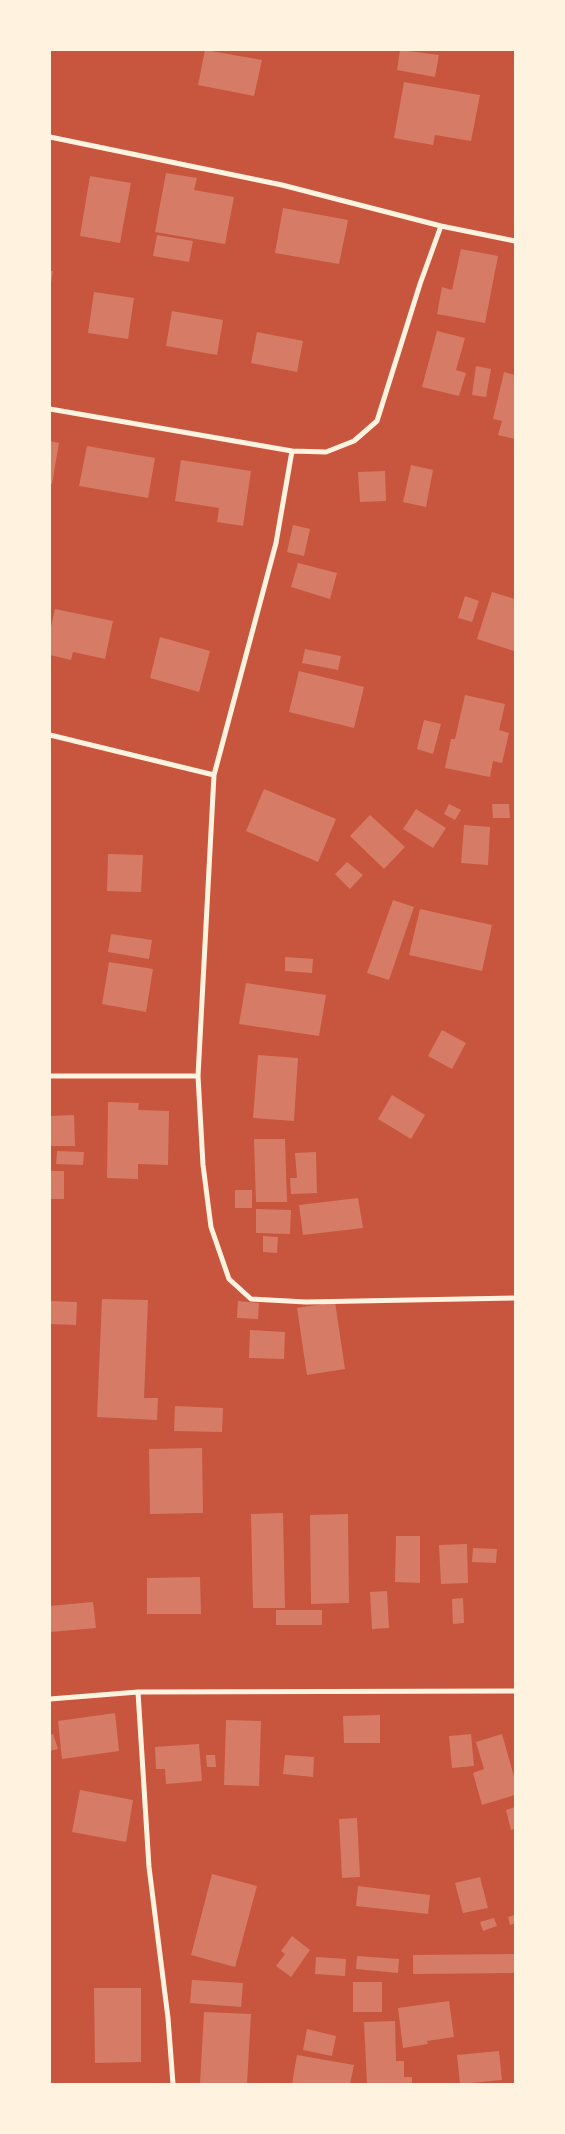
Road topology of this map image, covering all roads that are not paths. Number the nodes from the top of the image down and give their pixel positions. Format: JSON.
{"nodes":[{"id":1,"x":50,"y":137,"type":"edge"},
{"id":2,"x":440,"y":226,"type":"junction"},
{"id":3,"x":515,"y":240,"type":"edge"},
{"id":4,"x":50,"y":409,"type":"edge"},
{"id":5,"x":292,"y":451,"type":"junction"},
{"id":6,"x":50,"y":735,"type":"edge"},
{"id":7,"x":214,"y":775,"type":"junction"},
{"id":8,"x":50,"y":1076,"type":"edge"},
{"id":9,"x":198,"y":1076,"type":"junction"},
{"id":10,"x":515,"y":1298,"type":"edge"},
{"id":11,"x":515,"y":1691,"type":"edge"},
{"id":12,"x":138,"y":1692,"type":"junction"},
{"id":13,"x":50,"y":1699,"type":"edge"},
{"id":14,"x":173,"y":2084,"type":"edge"}],
"edges":[{"from":1,"to":2,"type":"street"},
{"from":2,"to":3,"type":"street"},
{"from":2,"to":5,"type":"street"},
{"from":4,"to":5,"type":"street"},
{"from":5,"to":7,"type":"street"},
{"from":6,"to":7,"type":"street"},
{"from":7,"to":9,"type":"street"},
{"from":8,"to":9,"type":"street"},
{"from":9,"to":10,"type":"street"},
{"from":11,"to":12,"type":"street"},
{"from":12,"to":13,"type":"street"},
{"from":12,"to":14,"type":"street"}]}
